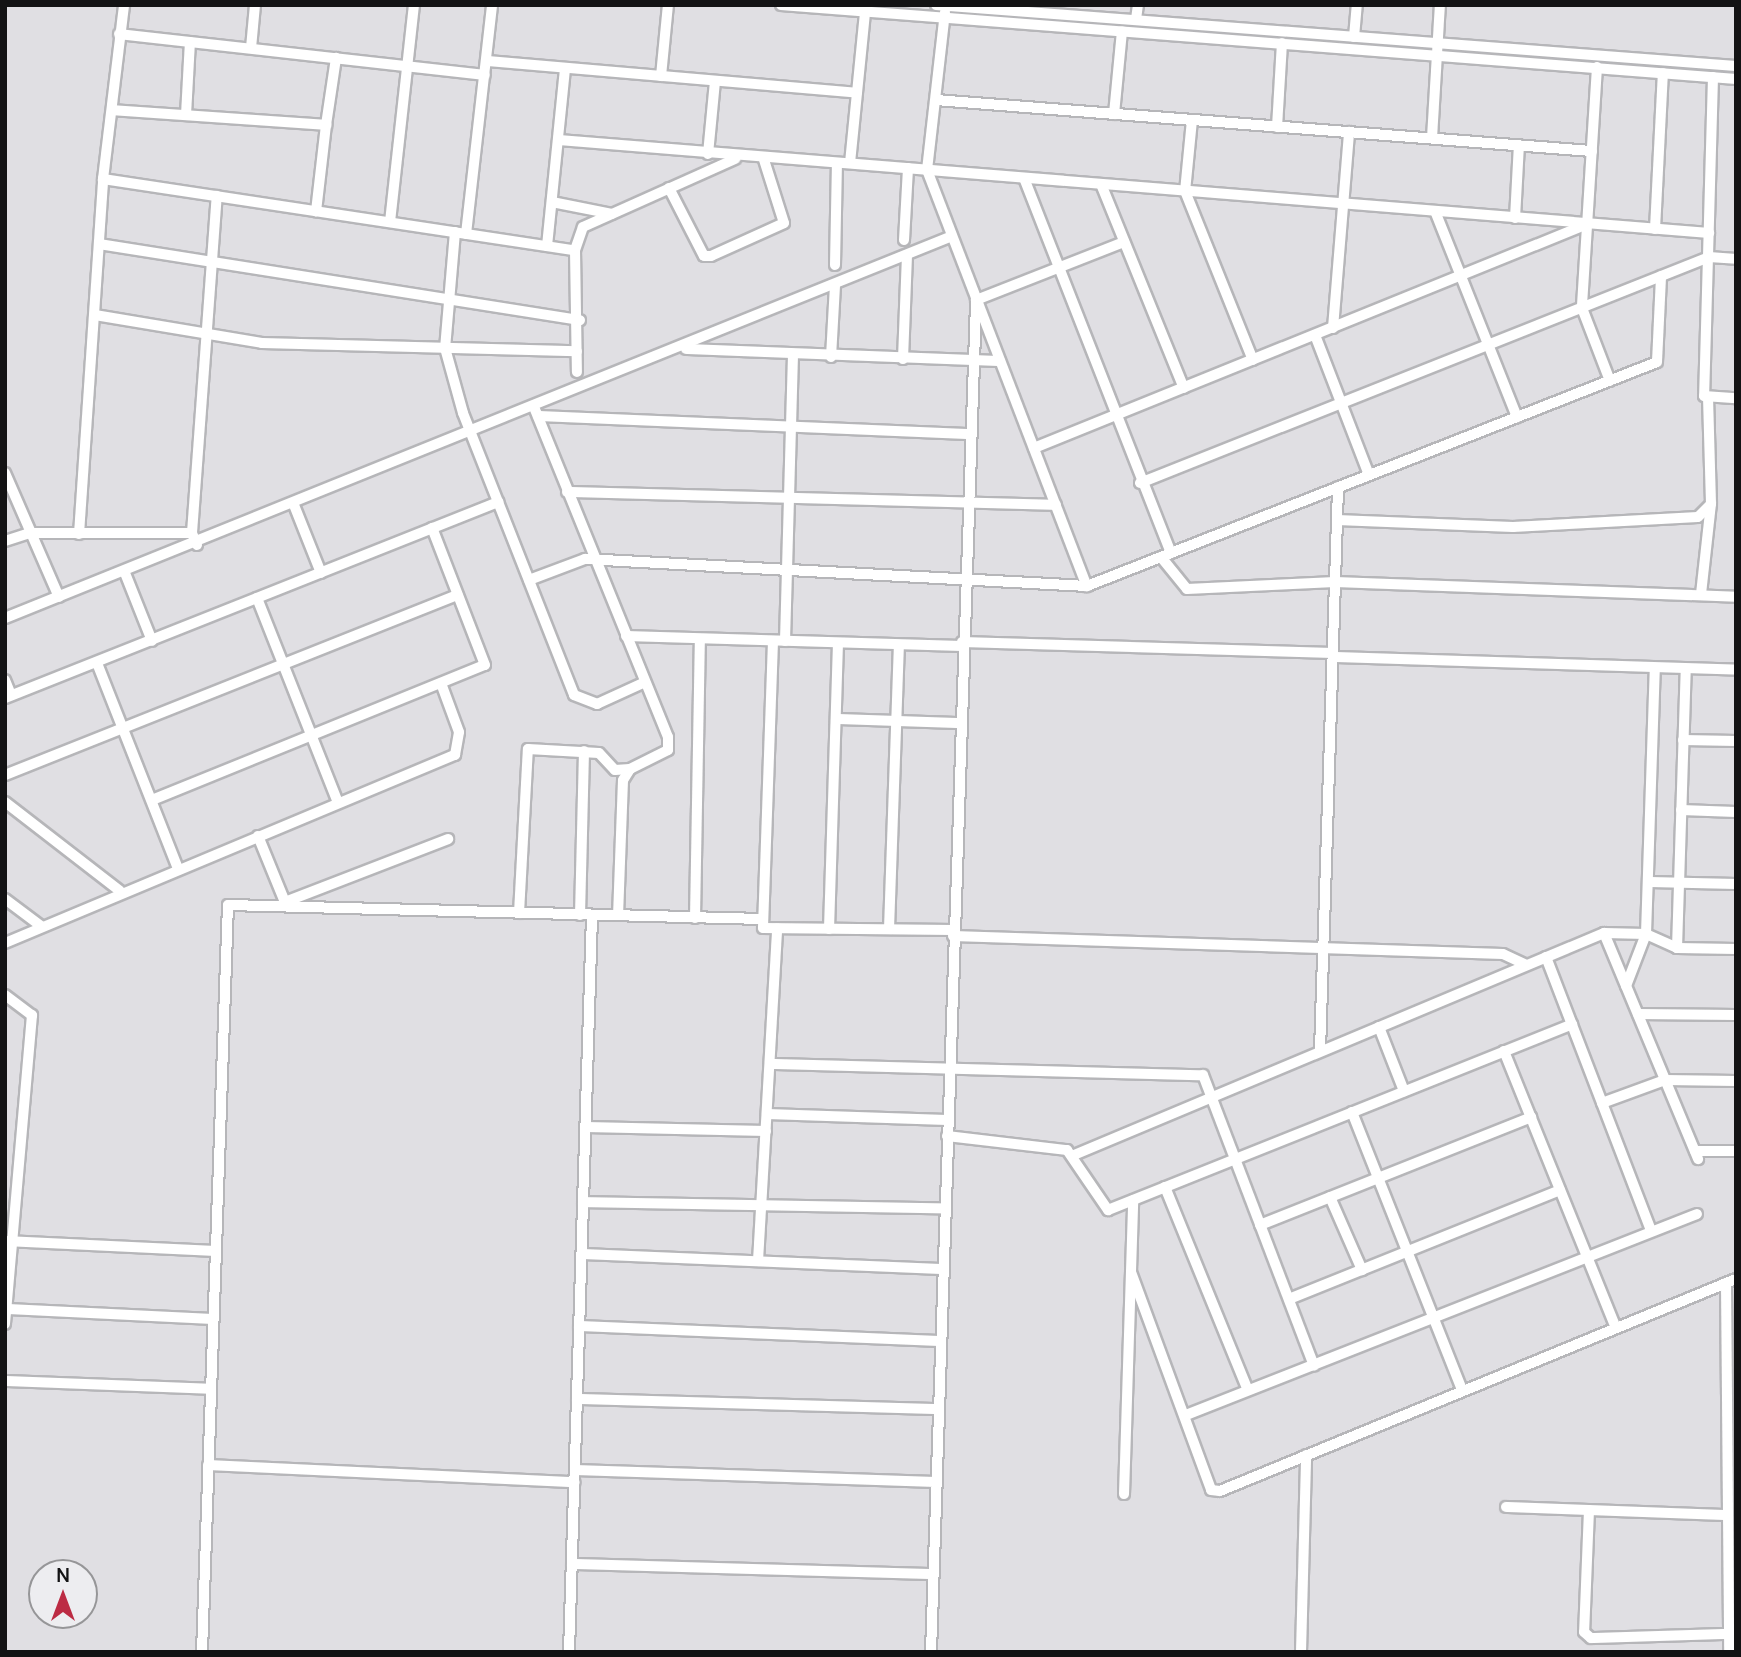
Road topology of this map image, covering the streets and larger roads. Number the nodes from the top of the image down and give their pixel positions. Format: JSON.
{"nodes":[{"id":1,"x":124,"y":5,"type":"edge"},
{"id":2,"x":254,"y":5,"type":"edge"},
{"id":3,"x":414,"y":5,"type":"edge"},
{"id":4,"x":492,"y":5,"type":"edge"},
{"id":5,"x":668,"y":5,"type":"edge"},
{"id":6,"x":782,"y":5,"type":"edge"},
{"id":7,"x":936,"y":5,"type":"edge"},
{"id":8,"x":1138,"y":5,"type":"edge"},
{"id":9,"x":1357,"y":5,"type":"edge"},
{"id":10,"x":1440,"y":5,"type":"edge"},
{"id":11,"x":1025,"y":8,"type":"edge"},
{"id":12,"x":946,"y":9,"type":"edge"},
{"id":13,"x":865,"y":12,"type":"junction"},
{"id":14,"x":1136,"y":19,"type":"junction"},
{"id":15,"x":1122,"y":31,"type":"junction"},
{"id":16,"x":119,"y":34,"type":"junction"},
{"id":17,"x":1353,"y":37,"type":"junction"},
{"id":18,"x":190,"y":42,"type":"junction"},
{"id":19,"x":1282,"y":43,"type":"junction"},
{"id":20,"x":1439,"y":43,"type":"junction"},
{"id":21,"x":251,"y":48,"type":"junction"},
{"id":22,"x":1438,"y":56,"type":"junction"},
{"id":23,"x":335,"y":58,"type":"junction"},
{"id":24,"x":487,"y":61,"type":"junction"},
{"id":25,"x":407,"y":66,"type":"junction"},
{"id":26,"x":1736,"y":66,"type":"edge"},
{"id":27,"x":1597,"y":67,"type":"junction"},
{"id":28,"x":565,"y":68,"type":"junction"},
{"id":29,"x":1663,"y":73,"type":"junction"},
{"id":30,"x":485,"y":75,"type":"junction"},
{"id":31,"x":661,"y":76,"type":"junction"},
{"id":32,"x":1713,"y":77,"type":"junction"},
{"id":33,"x":1736,"y":79,"type":"edge"},
{"id":34,"x":715,"y":81,"type":"junction"},
{"id":35,"x":857,"y":93,"type":"junction"},
{"id":36,"x":936,"y":100,"type":"junction"},
{"id":37,"x":112,"y":110,"type":"junction"},
{"id":38,"x":1114,"y":114,"type":"junction"},
{"id":39,"x":186,"y":115,"type":"junction"},
{"id":40,"x":1192,"y":120,"type":"junction"},
{"id":41,"x":326,"y":125,"type":"junction"},
{"id":42,"x":1277,"y":127,"type":"junction"},
{"id":43,"x":1349,"y":132,"type":"junction"},
{"id":44,"x":1432,"y":138,"type":"junction"},
{"id":45,"x":559,"y":140,"type":"junction"},
{"id":46,"x":1519,"y":145,"type":"junction"},
{"id":47,"x":1592,"y":151,"type":"junction"},
{"id":48,"x":708,"y":154,"type":"junction"},
{"id":49,"x":738,"y":157,"type":"junction"},
{"id":50,"x":764,"y":160,"type":"junction"},
{"id":51,"x":838,"y":163,"type":"junction"},
{"id":52,"x":850,"y":163,"type":"junction"},
{"id":53,"x":908,"y":168,"type":"junction"},
{"id":54,"x":927,"y":170,"type":"junction"},
{"id":55,"x":1024,"y":178,"type":"junction"},
{"id":56,"x":103,"y":179,"type":"junction"},
{"id":57,"x":1101,"y":184,"type":"junction"},
{"id":58,"x":669,"y":188,"type":"junction"},
{"id":59,"x":1185,"y":191,"type":"junction"},
{"id":60,"x":217,"y":196,"type":"junction"},
{"id":61,"x":551,"y":202,"type":"junction"},
{"id":62,"x":1344,"y":204,"type":"junction"},
{"id":63,"x":316,"y":211,"type":"junction"},
{"id":64,"x":1435,"y":211,"type":"junction"},
{"id":65,"x":612,"y":214,"type":"junction"},
{"id":66,"x":1515,"y":218,"type":"junction"},
{"id":67,"x":390,"y":222,"type":"junction"},
{"id":68,"x":1587,"y":223,"type":"junction"},
{"id":69,"x":1655,"y":229,"type":"junction"},
{"id":70,"x":455,"y":232,"type":"junction"},
{"id":71,"x":1710,"y":233,"type":"junction"},
{"id":72,"x":466,"y":234,"type":"junction"},
{"id":73,"x":952,"y":236,"type":"junction"},
{"id":74,"x":904,"y":240,"type":"dead end"},
{"id":75,"x":1124,"y":242,"type":"junction"},
{"id":76,"x":99,"y":244,"type":"junction"},
{"id":77,"x":547,"y":246,"type":"junction"},
{"id":78,"x":575,"y":250,"type":"junction"},
{"id":79,"x":906,"y":255,"type":"junction"},
{"id":80,"x":1709,"y":257,"type":"junction"},
{"id":81,"x":1736,"y":259,"type":"edge"},
{"id":82,"x":213,"y":263,"type":"junction"},
{"id":83,"x":835,"y":265,"type":"dead end"},
{"id":84,"x":1057,"y":268,"type":"junction"},
{"id":85,"x":1661,"y":276,"type":"junction"},
{"id":86,"x":1461,"y":277,"type":"junction"},
{"id":87,"x":835,"y":285,"type":"junction"},
{"id":88,"x":976,"y":300,"type":"junction"},
{"id":89,"x":449,"y":303,"type":"junction"},
{"id":90,"x":1582,"y":307,"type":"junction"},
{"id":91,"x":95,"y":315,"type":"junction"},
{"id":92,"x":580,"y":320,"type":"junction"},
{"id":93,"x":1333,"y":328,"type":"junction"},
{"id":94,"x":208,"y":334,"type":"junction"},
{"id":95,"x":1315,"y":335,"type":"junction"},
{"id":96,"x":1488,"y":345,"type":"junction"},
{"id":97,"x":445,"y":348,"type":"junction"},
{"id":98,"x":682,"y":349,"type":"junction"},
{"id":99,"x":577,"y":351,"type":"junction"},
{"id":100,"x":793,"y":356,"type":"junction"},
{"id":101,"x":831,"y":357,"type":"junction"},
{"id":102,"x":903,"y":359,"type":"junction"},
{"id":103,"x":971,"y":360,"type":"junction"},
{"id":104,"x":1253,"y":360,"type":"junction"},
{"id":105,"x":1000,"y":361,"type":"junction"},
{"id":106,"x":577,"y":372,"type":"dead end"},
{"id":107,"x":1610,"y":381,"type":"junction"},
{"id":108,"x":1184,"y":388,"type":"junction"},
{"id":109,"x":1708,"y":397,"type":"junction"},
{"id":110,"x":1736,"y":398,"type":"edge"},
{"id":111,"x":1341,"y":403,"type":"junction"},
{"id":112,"x":536,"y":412,"type":"junction"},
{"id":113,"x":1114,"y":416,"type":"junction"},
{"id":114,"x":1517,"y":417,"type":"junction"},
{"id":115,"x":791,"y":428,"type":"junction"},
{"id":116,"x":471,"y":431,"type":"junction"},
{"id":117,"x":968,"y":434,"type":"junction"},
{"id":118,"x":1034,"y":448,"type":"junction"},
{"id":119,"x":5,"y":473,"type":"edge"},
{"id":120,"x":1369,"y":475,"type":"junction"},
{"id":121,"x":1140,"y":483,"type":"junction"},
{"id":122,"x":1338,"y":487,"type":"junction"},
{"id":123,"x":567,"y":492,"type":"junction"},
{"id":124,"x":789,"y":498,"type":"junction"},
{"id":125,"x":498,"y":502,"type":"junction"},
{"id":126,"x":966,"y":504,"type":"junction"},
{"id":127,"x":1711,"y":504,"type":"junction"},
{"id":128,"x":294,"y":505,"type":"junction"},
{"id":129,"x":1056,"y":505,"type":"junction"},
{"id":130,"x":1337,"y":520,"type":"junction"},
{"id":131,"x":432,"y":528,"type":"junction"},
{"id":132,"x":30,"y":533,"type":"junction"},
{"id":133,"x":192,"y":533,"type":"junction"},
{"id":134,"x":79,"y":534,"type":"junction"},
{"id":135,"x":5,"y":541,"type":"edge"},
{"id":136,"x":197,"y":545,"type":"junction"},
{"id":137,"x":1166,"y":555,"type":"junction"},
{"id":138,"x":593,"y":560,"type":"junction"},
{"id":139,"x":787,"y":569,"type":"junction"},
{"id":140,"x":321,"y":572,"type":"junction"},
{"id":141,"x":125,"y":573,"type":"junction"},
{"id":142,"x":529,"y":580,"type":"junction"},
{"id":143,"x":964,"y":582,"type":"junction"},
{"id":144,"x":1335,"y":582,"type":"junction"},
{"id":145,"x":1087,"y":586,"type":"junction"},
{"id":146,"x":1701,"y":594,"type":"junction"},
{"id":147,"x":458,"y":595,"type":"junction"},
{"id":148,"x":59,"y":597,"type":"junction"},
{"id":149,"x":1736,"y":597,"type":"edge"},
{"id":150,"x":257,"y":598,"type":"junction"},
{"id":151,"x":5,"y":618,"type":"edge"},
{"id":152,"x":626,"y":636,"type":"junction"},
{"id":153,"x":700,"y":639,"type":"junction"},
{"id":154,"x":152,"y":641,"type":"junction"},
{"id":155,"x":773,"y":641,"type":"junction"},
{"id":156,"x":785,"y":641,"type":"junction"},
{"id":157,"x":838,"y":643,"type":"junction"},
{"id":158,"x":962,"y":644,"type":"junction"},
{"id":159,"x":899,"y":645,"type":"junction"},
{"id":160,"x":1333,"y":655,"type":"junction"},
{"id":161,"x":97,"y":663,"type":"junction"},
{"id":162,"x":283,"y":665,"type":"junction"},
{"id":163,"x":1655,"y":668,"type":"junction"},
{"id":164,"x":1686,"y":669,"type":"junction"},
{"id":165,"x":1736,"y":670,"type":"edge"},
{"id":166,"x":5,"y":680,"type":"edge"},
{"id":167,"x":645,"y":682,"type":"junction"},
{"id":168,"x":441,"y":683,"type":"junction"},
{"id":169,"x":8,"y":697,"type":"edge"},
{"id":170,"x":835,"y":719,"type":"junction"},
{"id":171,"x":896,"y":721,"type":"junction"},
{"id":172,"x":959,"y":723,"type":"junction"},
{"id":173,"x":120,"y":730,"type":"junction"},
{"id":174,"x":311,"y":736,"type":"junction"},
{"id":175,"x":1683,"y":740,"type":"junction"},
{"id":176,"x":1736,"y":741,"type":"edge"},
{"id":177,"x":584,"y":751,"type":"junction"},
{"id":178,"x":630,"y":769,"type":"junction"},
{"id":179,"x":5,"y":775,"type":"edge"},
{"id":180,"x":152,"y":800,"type":"junction"},
{"id":181,"x":5,"y":802,"type":"edge"},
{"id":182,"x":338,"y":803,"type":"junction"},
{"id":183,"x":1681,"y":810,"type":"junction"},
{"id":184,"x":1736,"y":812,"type":"edge"},
{"id":185,"x":258,"y":836,"type":"junction"},
{"id":186,"x":448,"y":839,"type":"dead end"},
{"id":187,"x":178,"y":869,"type":"junction"},
{"id":188,"x":1650,"y":882,"type":"junction"},
{"id":189,"x":1679,"y":882,"type":"junction"},
{"id":190,"x":1736,"y":884,"type":"edge"},
{"id":191,"x":120,"y":891,"type":"junction"},
{"id":192,"x":5,"y":899,"type":"edge"},
{"id":193,"x":519,"y":913,"type":"junction"},
{"id":194,"x":580,"y":915,"type":"junction"},
{"id":195,"x":593,"y":915,"type":"junction"},
{"id":196,"x":618,"y":915,"type":"junction"},
{"id":197,"x":695,"y":918,"type":"junction"},
{"id":198,"x":763,"y":919,"type":"junction"},
{"id":199,"x":41,"y":926,"type":"junction"},
{"id":200,"x":777,"y":929,"type":"junction"},
{"id":201,"x":829,"y":929,"type":"junction"},
{"id":202,"x":889,"y":929,"type":"junction"},
{"id":203,"x":953,"y":933,"type":"junction"},
{"id":204,"x":1604,"y":933,"type":"junction"},
{"id":205,"x":1646,"y":934,"type":"junction"},
{"id":206,"x":5,"y":943,"type":"edge"},
{"id":207,"x":1324,"y":945,"type":"junction"},
{"id":208,"x":1677,"y":947,"type":"junction"},
{"id":209,"x":1736,"y":949,"type":"edge"},
{"id":210,"x":1546,"y":957,"type":"junction"},
{"id":211,"x":1527,"y":965,"type":"junction"},
{"id":212,"x":1626,"y":986,"type":"junction"},
{"id":213,"x":5,"y":995,"type":"edge"},
{"id":214,"x":1638,"y":1014,"type":"junction"},
{"id":215,"x":1736,"y":1015,"type":"edge"},
{"id":216,"x":1572,"y":1024,"type":"junction"},
{"id":217,"x":1379,"y":1027,"type":"junction"},
{"id":218,"x":1320,"y":1051,"type":"junction"},
{"id":219,"x":1504,"y":1051,"type":"junction"},
{"id":220,"x":771,"y":1064,"type":"junction"},
{"id":221,"x":949,"y":1068,"type":"junction"},
{"id":222,"x":1665,"y":1080,"type":"junction"},
{"id":223,"x":1736,"y":1081,"type":"edge"},
{"id":224,"x":1404,"y":1091,"type":"junction"},
{"id":225,"x":1211,"y":1097,"type":"junction"},
{"id":226,"x":1602,"y":1103,"type":"junction"},
{"id":227,"x":1352,"y":1112,"type":"junction"},
{"id":228,"x":767,"y":1114,"type":"junction"},
{"id":229,"x":1531,"y":1117,"type":"junction"},
{"id":230,"x":947,"y":1120,"type":"junction"},
{"id":231,"x":586,"y":1127,"type":"junction"},
{"id":232,"x":766,"y":1131,"type":"junction"},
{"id":233,"x":947,"y":1136,"type":"junction"},
{"id":234,"x":1736,"y":1151,"type":"edge"},
{"id":235,"x":1074,"y":1155,"type":"junction"},
{"id":236,"x":1235,"y":1159,"type":"junction"},
{"id":237,"x":1377,"y":1178,"type":"junction"},
{"id":238,"x":1165,"y":1187,"type":"junction"},
{"id":239,"x":1560,"y":1190,"type":"junction"},
{"id":240,"x":1330,"y":1197,"type":"junction"},
{"id":241,"x":1133,"y":1200,"type":"junction"},
{"id":242,"x":583,"y":1202,"type":"junction"},
{"id":243,"x":760,"y":1205,"type":"junction"},
{"id":244,"x":944,"y":1208,"type":"junction"},
{"id":245,"x":1697,"y":1214,"type":"dead end"},
{"id":246,"x":1260,"y":1225,"type":"junction"},
{"id":247,"x":1651,"y":1231,"type":"junction"},
{"id":248,"x":9,"y":1241,"type":"edge"},
{"id":249,"x":216,"y":1251,"type":"junction"},
{"id":250,"x":1407,"y":1252,"type":"junction"},
{"id":251,"x":582,"y":1254,"type":"junction"},
{"id":252,"x":1588,"y":1256,"type":"junction"},
{"id":253,"x":758,"y":1261,"type":"junction"},
{"id":254,"x":943,"y":1269,"type":"junction"},
{"id":255,"x":1362,"y":1270,"type":"junction"},
{"id":256,"x":1131,"y":1272,"type":"junction"},
{"id":257,"x":1731,"y":1281,"type":"edge"},
{"id":258,"x":1289,"y":1299,"type":"junction"},
{"id":259,"x":8,"y":1309,"type":"junction"},
{"id":260,"x":1435,"y":1317,"type":"junction"},
{"id":261,"x":213,"y":1319,"type":"junction"},
{"id":262,"x":5,"y":1324,"type":"edge"},
{"id":263,"x":579,"y":1326,"type":"junction"},
{"id":264,"x":1615,"y":1326,"type":"junction"},
{"id":265,"x":940,"y":1341,"type":"junction"},
{"id":266,"x":1314,"y":1365,"type":"junction"},
{"id":267,"x":5,"y":1381,"type":"edge"},
{"id":268,"x":1461,"y":1387,"type":"junction"},
{"id":269,"x":211,"y":1389,"type":"junction"},
{"id":270,"x":1248,"y":1390,"type":"junction"},
{"id":271,"x":577,"y":1399,"type":"junction"},
{"id":272,"x":938,"y":1409,"type":"junction"},
{"id":273,"x":1186,"y":1415,"type":"junction"},
{"id":274,"x":1306,"y":1455,"type":"junction"},
{"id":275,"x":208,"y":1465,"type":"junction"},
{"id":276,"x":575,"y":1470,"type":"junction"},
{"id":277,"x":575,"y":1482,"type":"junction"},
{"id":278,"x":936,"y":1482,"type":"junction"},
{"id":279,"x":1124,"y":1494,"type":"dead end"},
{"id":280,"x":1506,"y":1507,"type":"dead end"},
{"id":281,"x":1589,"y":1510,"type":"junction"},
{"id":282,"x":1726,"y":1514,"type":"junction"},
{"id":283,"x":572,"y":1564,"type":"junction"},
{"id":284,"x":933,"y":1574,"type":"junction"},
{"id":285,"x":1726,"y":1634,"type":"junction"},
{"id":286,"x":202,"y":1652,"type":"edge"},
{"id":287,"x":569,"y":1652,"type":"edge"},
{"id":288,"x":931,"y":1652,"type":"edge"},
{"id":289,"x":1301,"y":1652,"type":"edge"},
{"id":290,"x":1729,"y":1652,"type":"edge"}],
"edges":[{"from":1,"to":16,"type":"street"},
{"from":2,"to":21,"type":"street"},
{"from":3,"to":25,"type":"street"},
{"from":4,"to":24,"type":"street"},
{"from":5,"to":31,"type":"street"},
{"from":6,"to":13,"type":"street"},
{"from":7,"to":12,"type":"street"},
{"from":8,"to":14,"type":"street"},
{"from":9,"to":17,"type":"street"},
{"from":10,"to":20,"type":"street"},
{"from":11,"to":12,"type":"street"},
{"from":11,"to":14,"type":"street"},
{"from":12,"to":13,"type":"street"},
{"from":12,"to":15,"type":"street"},
{"from":12,"to":36,"type":"street"},
{"from":13,"to":35,"type":"street"},
{"from":14,"to":17,"type":"street"},
{"from":15,"to":19,"type":"street"},
{"from":15,"to":38,"type":"street"},
{"from":16,"to":18,"type":"street"},
{"from":16,"to":37,"type":"street"},
{"from":17,"to":20,"type":"street"},
{"from":18,"to":21,"type":"street"},
{"from":18,"to":39,"type":"street"},
{"from":19,"to":22,"type":"street"},
{"from":19,"to":42,"type":"street"},
{"from":20,"to":22,"type":"street"},
{"from":20,"to":26,"type":"street"},
{"from":21,"to":23,"type":"street"},
{"from":22,"to":27,"type":"street"},
{"from":22,"to":44,"type":"street"},
{"from":23,"to":25,"type":"street"},
{"from":23,"to":41,"type":"street"},
{"from":24,"to":28,"type":"street"},
{"from":24,"to":30,"type":"street"},
{"from":25,"to":30,"type":"street"},
{"from":25,"to":67,"type":"street"},
{"from":27,"to":29,"type":"street"},
{"from":27,"to":47,"type":"street"},
{"from":28,"to":31,"type":"street"},
{"from":28,"to":45,"type":"street"},
{"from":29,"to":32,"type":"street"},
{"from":29,"to":69,"type":"street"},
{"from":30,"to":72,"type":"street"},
{"from":31,"to":34,"type":"street"},
{"from":32,"to":33,"type":"street"},
{"from":32,"to":71,"type":"street"},
{"from":34,"to":35,"type":"street"},
{"from":34,"to":48,"type":"street"},
{"from":35,"to":52,"type":"street"},
{"from":36,"to":38,"type":"street"},
{"from":36,"to":54,"type":"street"},
{"from":37,"to":39,"type":"street"},
{"from":37,"to":56,"type":"street"},
{"from":38,"to":40,"type":"street"},
{"from":39,"to":41,"type":"street"},
{"from":40,"to":42,"type":"street"},
{"from":40,"to":59,"type":"street"},
{"from":41,"to":63,"type":"street"},
{"from":42,"to":43,"type":"street"},
{"from":43,"to":44,"type":"street"},
{"from":43,"to":62,"type":"street"},
{"from":44,"to":46,"type":"street"},
{"from":45,"to":48,"type":"street"},
{"from":45,"to":61,"type":"street"},
{"from":46,"to":47,"type":"street"},
{"from":46,"to":66,"type":"street"},
{"from":47,"to":68,"type":"street"},
{"from":48,"to":49,"type":"street"},
{"from":49,"to":50,"type":"street"},
{"from":49,"to":58,"type":"street"},
{"from":50,"to":51,"type":"street"},
{"from":50,"to":58,"type":"street"},
{"from":51,"to":52,"type":"street"},
{"from":51,"to":83,"type":"street"},
{"from":52,"to":53,"type":"street"},
{"from":53,"to":54,"type":"street"},
{"from":53,"to":74,"type":"street"},
{"from":54,"to":55,"type":"street"},
{"from":54,"to":73,"type":"street"},
{"from":55,"to":57,"type":"street"},
{"from":55,"to":84,"type":"street"},
{"from":56,"to":60,"type":"street"},
{"from":56,"to":76,"type":"street"},
{"from":57,"to":59,"type":"street"},
{"from":57,"to":75,"type":"street"},
{"from":58,"to":65,"type":"street"},
{"from":59,"to":62,"type":"street"},
{"from":59,"to":104,"type":"street"},
{"from":60,"to":63,"type":"street"},
{"from":60,"to":82,"type":"street"},
{"from":61,"to":65,"type":"street"},
{"from":61,"to":77,"type":"street"},
{"from":62,"to":64,"type":"street"},
{"from":62,"to":93,"type":"street"},
{"from":63,"to":67,"type":"street"},
{"from":64,"to":66,"type":"street"},
{"from":64,"to":86,"type":"street"},
{"from":65,"to":78,"type":"street"},
{"from":66,"to":68,"type":"street"},
{"from":67,"to":70,"type":"street"},
{"from":68,"to":69,"type":"street"},
{"from":68,"to":86,"type":"street"},
{"from":68,"to":90,"type":"street"},
{"from":69,"to":71,"type":"street"},
{"from":70,"to":72,"type":"street"},
{"from":70,"to":89,"type":"street"},
{"from":71,"to":80,"type":"street"},
{"from":72,"to":77,"type":"street"},
{"from":73,"to":79,"type":"street"},
{"from":73,"to":88,"type":"street"},
{"from":75,"to":84,"type":"street"},
{"from":75,"to":108,"type":"street"},
{"from":76,"to":82,"type":"street"},
{"from":76,"to":91,"type":"street"},
{"from":77,"to":78,"type":"street"},
{"from":78,"to":92,"type":"street"},
{"from":79,"to":87,"type":"street"},
{"from":79,"to":102,"type":"street"},
{"from":80,"to":81,"type":"street"},
{"from":80,"to":85,"type":"street"},
{"from":80,"to":109,"type":"street"},
{"from":82,"to":89,"type":"street"},
{"from":82,"to":94,"type":"street"},
{"from":84,"to":88,"type":"street"},
{"from":84,"to":113,"type":"street"},
{"from":85,"to":90,"type":"street"},
{"from":85,"to":107,"type":"street"},
{"from":86,"to":93,"type":"street"},
{"from":86,"to":96,"type":"street"},
{"from":87,"to":98,"type":"street"},
{"from":87,"to":101,"type":"street"},
{"from":88,"to":103,"type":"street"},
{"from":88,"to":105,"type":"street"},
{"from":89,"to":92,"type":"street"},
{"from":89,"to":97,"type":"street"},
{"from":90,"to":96,"type":"street"},
{"from":90,"to":107,"type":"street"},
{"from":91,"to":94,"type":"street"},
{"from":91,"to":134,"type":"street"},
{"from":92,"to":99,"type":"street"},
{"from":93,"to":95,"type":"street"},
{"from":94,"to":97,"type":"street"},
{"from":94,"to":133,"type":"street"},
{"from":95,"to":104,"type":"street"},
{"from":95,"to":111,"type":"street"},
{"from":96,"to":111,"type":"street"},
{"from":96,"to":114,"type":"street"},
{"from":97,"to":99,"type":"street"},
{"from":97,"to":116,"type":"street"},
{"from":98,"to":100,"type":"street"},
{"from":98,"to":112,"type":"street"},
{"from":99,"to":106,"type":"street"},
{"from":100,"to":101,"type":"street"},
{"from":100,"to":115,"type":"street"},
{"from":101,"to":102,"type":"street"},
{"from":102,"to":103,"type":"street"},
{"from":103,"to":105,"type":"street"},
{"from":103,"to":117,"type":"street"},
{"from":104,"to":108,"type":"street"},
{"from":105,"to":118,"type":"street"},
{"from":107,"to":114,"type":"street"},
{"from":108,"to":113,"type":"street"},
{"from":109,"to":110,"type":"street"},
{"from":109,"to":127,"type":"street"},
{"from":111,"to":120,"type":"street"},
{"from":111,"to":121,"type":"street"},
{"from":112,"to":115,"type":"street"},
{"from":112,"to":116,"type":"street"},
{"from":112,"to":123,"type":"street"},
{"from":113,"to":118,"type":"street"},
{"from":113,"to":121,"type":"street"},
{"from":114,"to":120,"type":"street"},
{"from":115,"to":117,"type":"street"},
{"from":115,"to":124,"type":"street"},
{"from":116,"to":125,"type":"street"},
{"from":116,"to":128,"type":"street"},
{"from":117,"to":126,"type":"street"},
{"from":118,"to":129,"type":"street"},
{"from":119,"to":132,"type":"street"},
{"from":120,"to":122,"type":"street"},
{"from":121,"to":137,"type":"street"},
{"from":122,"to":130,"type":"street"},
{"from":122,"to":137,"type":"street"},
{"from":123,"to":124,"type":"street"},
{"from":123,"to":138,"type":"street"},
{"from":124,"to":126,"type":"street"},
{"from":124,"to":139,"type":"street"},
{"from":125,"to":131,"type":"street"},
{"from":125,"to":142,"type":"street"},
{"from":126,"to":129,"type":"street"},
{"from":126,"to":143,"type":"street"},
{"from":127,"to":130,"type":"street"},
{"from":127,"to":146,"type":"street"},
{"from":128,"to":136,"type":"street"},
{"from":128,"to":140,"type":"street"},
{"from":129,"to":145,"type":"street"},
{"from":130,"to":144,"type":"street"},
{"from":131,"to":140,"type":"street"},
{"from":131,"to":147,"type":"street"},
{"from":132,"to":134,"type":"street"},
{"from":132,"to":135,"type":"street"},
{"from":132,"to":148,"type":"street"},
{"from":133,"to":134,"type":"street"},
{"from":133,"to":136,"type":"street"},
{"from":136,"to":141,"type":"street"},
{"from":137,"to":144,"type":"street"},
{"from":137,"to":145,"type":"street"},
{"from":138,"to":139,"type":"street"},
{"from":138,"to":142,"type":"street"},
{"from":138,"to":152,"type":"street"},
{"from":139,"to":143,"type":"street"},
{"from":139,"to":156,"type":"street"},
{"from":140,"to":150,"type":"street"},
{"from":141,"to":148,"type":"street"},
{"from":141,"to":154,"type":"street"},
{"from":142,"to":167,"type":"street"},
{"from":143,"to":145,"type":"street"},
{"from":143,"to":158,"type":"street"},
{"from":144,"to":146,"type":"street"},
{"from":144,"to":160,"type":"street"},
{"from":146,"to":149,"type":"street"},
{"from":147,"to":162,"type":"street"},
{"from":147,"to":168,"type":"street"},
{"from":148,"to":151,"type":"street"},
{"from":150,"to":154,"type":"street"},
{"from":150,"to":162,"type":"street"},
{"from":152,"to":153,"type":"street"},
{"from":152,"to":167,"type":"street"},
{"from":153,"to":155,"type":"street"},
{"from":153,"to":197,"type":"street"},
{"from":154,"to":161,"type":"street"},
{"from":155,"to":156,"type":"street"},
{"from":155,"to":198,"type":"street"},
{"from":156,"to":157,"type":"street"},
{"from":157,"to":159,"type":"street"},
{"from":157,"to":170,"type":"street"},
{"from":158,"to":159,"type":"street"},
{"from":158,"to":160,"type":"street"},
{"from":158,"to":172,"type":"street"},
{"from":159,"to":171,"type":"street"},
{"from":160,"to":163,"type":"street"},
{"from":160,"to":207,"type":"street"},
{"from":161,"to":169,"type":"street"},
{"from":161,"to":173,"type":"street"},
{"from":162,"to":173,"type":"street"},
{"from":162,"to":174,"type":"street"},
{"from":163,"to":164,"type":"street"},
{"from":163,"to":188,"type":"street"},
{"from":164,"to":165,"type":"street"},
{"from":164,"to":175,"type":"street"},
{"from":166,"to":169,"type":"street"},
{"from":167,"to":178,"type":"street"},
{"from":168,"to":174,"type":"street"},
{"from":168,"to":182,"type":"street"},
{"from":170,"to":171,"type":"street"},
{"from":170,"to":201,"type":"street"},
{"from":171,"to":172,"type":"street"},
{"from":171,"to":202,"type":"street"},
{"from":172,"to":203,"type":"street"},
{"from":173,"to":179,"type":"street"},
{"from":173,"to":180,"type":"street"},
{"from":174,"to":180,"type":"street"},
{"from":174,"to":182,"type":"street"},
{"from":175,"to":176,"type":"street"},
{"from":175,"to":183,"type":"street"},
{"from":177,"to":178,"type":"street"},
{"from":177,"to":193,"type":"street"},
{"from":177,"to":194,"type":"street"},
{"from":178,"to":196,"type":"street"},
{"from":180,"to":187,"type":"street"},
{"from":181,"to":191,"type":"street"},
{"from":182,"to":185,"type":"street"},
{"from":183,"to":184,"type":"street"},
{"from":183,"to":189,"type":"street"},
{"from":185,"to":186,"type":"street"},
{"from":185,"to":187,"type":"street"},
{"from":187,"to":191,"type":"street"},
{"from":188,"to":189,"type":"street"},
{"from":188,"to":205,"type":"street"},
{"from":189,"to":190,"type":"street"},
{"from":189,"to":208,"type":"street"},
{"from":191,"to":199,"type":"street"},
{"from":192,"to":199,"type":"street"},
{"from":193,"to":194,"type":"street"},
{"from":193,"to":249,"type":"street"},
{"from":194,"to":195,"type":"street"},
{"from":195,"to":196,"type":"street"},
{"from":195,"to":231,"type":"street"},
{"from":196,"to":197,"type":"street"},
{"from":197,"to":198,"type":"street"},
{"from":198,"to":200,"type":"street"},
{"from":199,"to":206,"type":"street"},
{"from":200,"to":201,"type":"street"},
{"from":200,"to":220,"type":"street"},
{"from":201,"to":202,"type":"street"},
{"from":202,"to":203,"type":"street"},
{"from":203,"to":207,"type":"street"},
{"from":203,"to":221,"type":"street"},
{"from":204,"to":205,"type":"street"},
{"from":204,"to":210,"type":"street"},
{"from":204,"to":212,"type":"street"},
{"from":205,"to":208,"type":"street"},
{"from":205,"to":212,"type":"street"},
{"from":207,"to":211,"type":"street"},
{"from":207,"to":218,"type":"street"},
{"from":208,"to":209,"type":"street"},
{"from":210,"to":211,"type":"street"},
{"from":210,"to":216,"type":"street"},
{"from":211,"to":217,"type":"street"},
{"from":212,"to":214,"type":"street"},
{"from":213,"to":248,"type":"street"},
{"from":214,"to":215,"type":"street"},
{"from":214,"to":222,"type":"street"},
{"from":216,"to":219,"type":"street"},
{"from":216,"to":226,"type":"street"},
{"from":217,"to":218,"type":"street"},
{"from":217,"to":224,"type":"street"},
{"from":218,"to":225,"type":"street"},
{"from":219,"to":224,"type":"street"},
{"from":219,"to":229,"type":"street"},
{"from":220,"to":221,"type":"street"},
{"from":220,"to":228,"type":"street"},
{"from":221,"to":225,"type":"street"},
{"from":221,"to":230,"type":"street"},
{"from":222,"to":223,"type":"street"},
{"from":222,"to":226,"type":"street"},
{"from":222,"to":234,"type":"street"},
{"from":224,"to":227,"type":"street"},
{"from":225,"to":235,"type":"street"},
{"from":225,"to":236,"type":"street"},
{"from":226,"to":247,"type":"street"},
{"from":227,"to":236,"type":"street"},
{"from":227,"to":237,"type":"street"},
{"from":228,"to":230,"type":"street"},
{"from":228,"to":232,"type":"street"},
{"from":229,"to":237,"type":"street"},
{"from":229,"to":239,"type":"street"},
{"from":230,"to":233,"type":"street"},
{"from":231,"to":232,"type":"street"},
{"from":231,"to":242,"type":"street"},
{"from":232,"to":243,"type":"street"},
{"from":233,"to":235,"type":"street"},
{"from":233,"to":244,"type":"street"},
{"from":235,"to":241,"type":"street"},
{"from":236,"to":238,"type":"street"},
{"from":236,"to":246,"type":"street"},
{"from":237,"to":240,"type":"street"},
{"from":237,"to":250,"type":"street"},
{"from":238,"to":241,"type":"street"},
{"from":238,"to":270,"type":"street"},
{"from":239,"to":250,"type":"street"},
{"from":239,"to":252,"type":"street"},
{"from":240,"to":246,"type":"street"},
{"from":240,"to":255,"type":"street"},
{"from":241,"to":256,"type":"street"},
{"from":242,"to":243,"type":"street"},
{"from":242,"to":251,"type":"street"},
{"from":243,"to":244,"type":"street"},
{"from":243,"to":253,"type":"street"},
{"from":244,"to":254,"type":"street"},
{"from":245,"to":247,"type":"street"},
{"from":246,"to":258,"type":"street"},
{"from":247,"to":252,"type":"street"},
{"from":248,"to":249,"type":"street"},
{"from":248,"to":259,"type":"street"},
{"from":249,"to":261,"type":"street"},
{"from":250,"to":255,"type":"street"},
{"from":250,"to":260,"type":"street"},
{"from":251,"to":253,"type":"street"},
{"from":251,"to":263,"type":"street"},
{"from":252,"to":260,"type":"street"},
{"from":252,"to":264,"type":"street"},
{"from":253,"to":254,"type":"street"},
{"from":254,"to":265,"type":"street"},
{"from":255,"to":258,"type":"street"},
{"from":256,"to":273,"type":"street"},
{"from":256,"to":279,"type":"street"},
{"from":257,"to":264,"type":"street"},
{"from":257,"to":282,"type":"street"},
{"from":258,"to":266,"type":"street"},
{"from":259,"to":261,"type":"street"},
{"from":259,"to":262,"type":"street"},
{"from":260,"to":266,"type":"street"},
{"from":260,"to":268,"type":"street"},
{"from":261,"to":269,"type":"street"},
{"from":263,"to":265,"type":"street"},
{"from":263,"to":271,"type":"street"},
{"from":264,"to":268,"type":"street"},
{"from":265,"to":272,"type":"street"},
{"from":266,"to":270,"type":"street"},
{"from":267,"to":269,"type":"street"},
{"from":268,"to":274,"type":"street"},
{"from":269,"to":275,"type":"street"},
{"from":270,"to":273,"type":"street"},
{"from":271,"to":272,"type":"street"},
{"from":271,"to":276,"type":"street"},
{"from":272,"to":278,"type":"street"},
{"from":273,"to":274,"type":"street"},
{"from":274,"to":289,"type":"street"},
{"from":275,"to":277,"type":"street"},
{"from":275,"to":286,"type":"street"},
{"from":276,"to":277,"type":"street"},
{"from":276,"to":278,"type":"street"},
{"from":277,"to":283,"type":"street"},
{"from":278,"to":284,"type":"street"},
{"from":280,"to":281,"type":"street"},
{"from":281,"to":282,"type":"street"},
{"from":281,"to":285,"type":"street"},
{"from":282,"to":285,"type":"street"},
{"from":283,"to":284,"type":"street"},
{"from":283,"to":287,"type":"street"},
{"from":284,"to":288,"type":"street"},
{"from":285,"to":290,"type":"street"}]}
